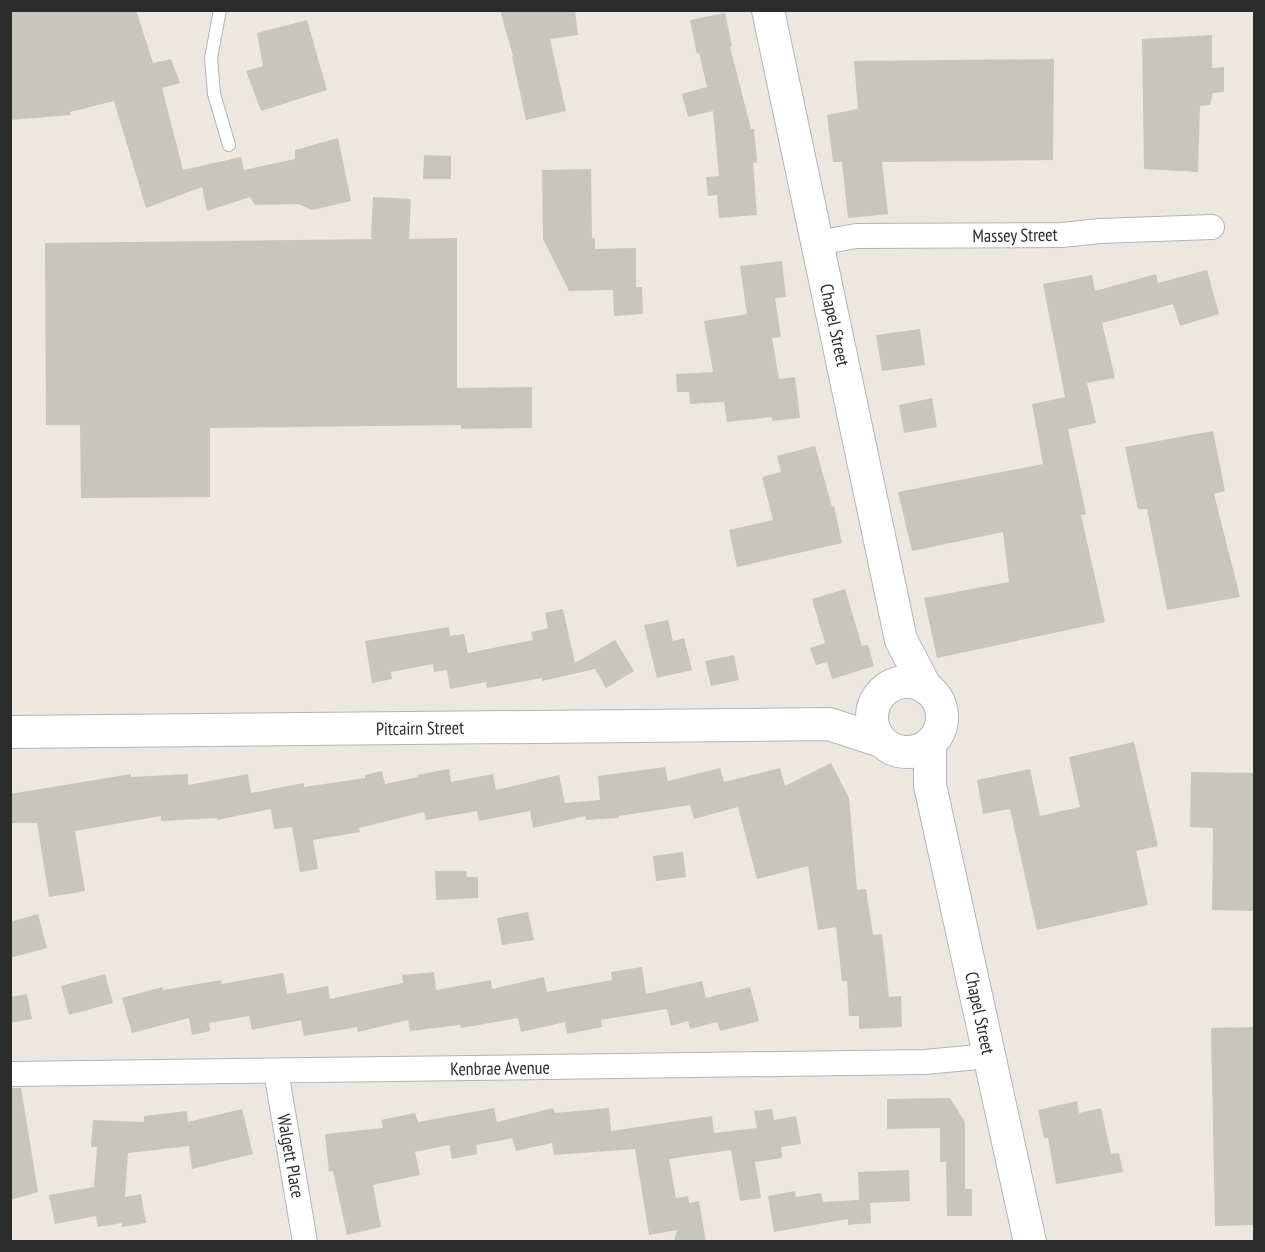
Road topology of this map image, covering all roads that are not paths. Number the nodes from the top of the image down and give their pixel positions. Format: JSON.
{"nodes":[{"id":1,"x":220,"y":10,"type":"edge"},
{"id":2,"x":768,"y":10,"type":"edge"},
{"id":3,"x":229,"y":145,"type":"dead end"},
{"id":4,"x":1212,"y":227,"type":"dead end"},
{"id":5,"x":817,"y":243,"type":"junction"},
{"id":6,"x":901,"y":640,"type":"junction"},
{"id":7,"x":926,"y":688,"type":"junction"},
{"id":8,"x":881,"y":695,"type":"junction"},
{"id":9,"x":829,"y":724,"type":"junction"},
{"id":10,"x":10,"y":732,"type":"edge"},
{"id":11,"x":930,"y":744,"type":"junction"},
{"id":12,"x":890,"y":747,"type":"junction"},
{"id":13,"x":930,"y":785,"type":"junction"},
{"id":14,"x":990,"y":1056,"type":"junction"},
{"id":15,"x":276,"y":1071,"type":"junction"},
{"id":16,"x":10,"y":1074,"type":"edge"},
{"id":17,"x":305,"y":1242,"type":"edge"},
{"id":18,"x":1030,"y":1242,"type":"edge"}],
"edges":[{"from":1,"to":3,"type":"lane"},
{"from":2,"to":5,"type":"street","name":"Chapel Street"},
{"from":4,"to":5,"type":"street","name":"Massey Street"},
{"from":5,"to":6,"type":"street","name":"Chapel Street"},
{"from":6,"to":7,"type":"street","name":"Chapel Street"},
{"from":6,"to":8,"type":"street","name":"Chapel Street"},
{"from":7,"to":8,"type":"street"},
{"from":7,"to":11,"type":"street"},
{"from":8,"to":9,"type":"street","name":"Pitcairn Street"},
{"from":8,"to":12,"type":"street"},
{"from":9,"to":10,"type":"street","name":"Pitcairn Street"},
{"from":9,"to":12,"type":"street","name":"Pitcairn Street"},
{"from":11,"to":12,"type":"street"},
{"from":11,"to":13,"type":"street","name":"Chapel Street"},
{"from":12,"to":13,"type":"street"},
{"from":13,"to":14,"type":"street","name":"Chapel Street"},
{"from":14,"to":15,"type":"street","name":"Kenbrae Avenue"},
{"from":14,"to":18,"type":"street","name":"Chapel Street"},
{"from":15,"to":16,"type":"street","name":"Kenbrae Avenue"},
{"from":15,"to":17,"type":"street","name":"Walgett Place"}]}
